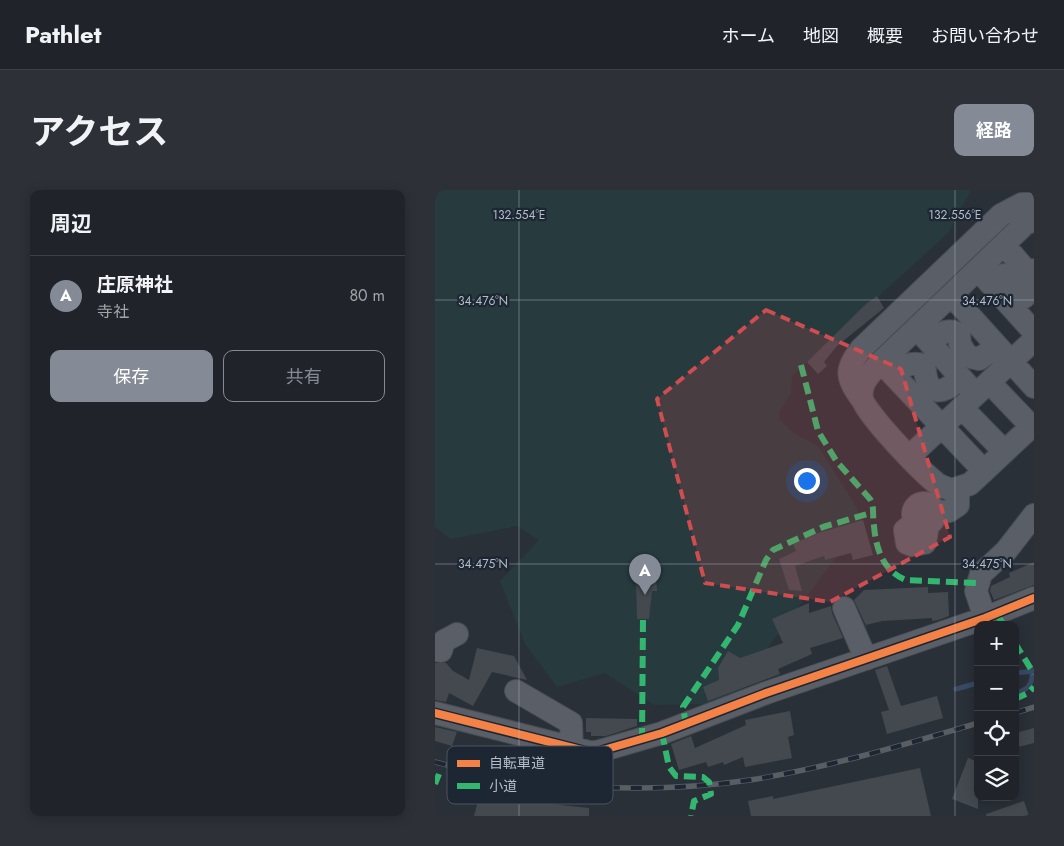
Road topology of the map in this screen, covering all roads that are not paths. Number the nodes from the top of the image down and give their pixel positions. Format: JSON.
{"nodes":[{"id":1,"x":1034,"y":204,"type":"edge"},
{"id":2,"x":1034,"y":220,"type":"edge"},
{"id":3,"x":996,"y":253,"type":"junction"},
{"id":4,"x":1034,"y":253,"type":"edge"},
{"id":5,"x":1034,"y":270,"type":"edge"},
{"id":6,"x":1034,"y":288,"type":"edge"},
{"id":7,"x":952,"y":296,"type":"junction"},
{"id":8,"x":924,"y":336,"type":"junction"},
{"id":9,"x":1032,"y":342,"type":"edge"},
{"id":10,"x":1004,"y":355,"type":"junction"},
{"id":11,"x":887,"y":369,"type":"junction"},
{"id":12,"x":961,"y":378,"type":"junction"},
{"id":13,"x":1034,"y":387,"type":"edge"},
{"id":14,"x":975,"y":396,"type":"junction"},
{"id":15,"x":861,"y":398,"type":"junction"},
{"id":16,"x":942,"y":427,"type":"junction"},
{"id":17,"x":1021,"y":436,"type":"edge"},
{"id":18,"x":909,"y":456,"type":"junction"},
{"id":19,"x":984,"y":471,"type":"junction"},
{"id":20,"x":958,"y":489,"type":"junction"},
{"id":21,"x":1034,"y":515,"type":"edge"},
{"id":22,"x":925,"y":520,"type":"dead end"},
{"id":23,"x":1034,"y":598,"type":"edge"},
{"id":24,"x":844,"y":608,"type":"dead end"},
{"id":25,"x":985,"y":618,"type":"junction"},
{"id":26,"x":457,"y":634,"type":"dead end"},
{"id":27,"x":435,"y":650,"type":"edge"},
{"id":28,"x":866,"y":659,"type":"junction"},
{"id":29,"x":516,"y":691,"type":"dead end"},
{"id":30,"x":435,"y":713,"type":"edge"},
{"id":31,"x":561,"y":746,"type":"edge"},
{"id":32,"x":572,"y":746,"type":"edge"},
{"id":33,"x":613,"y":748,"type":"edge"}],
"edges":[{"from":1,"to":15,"type":"street"},
{"from":2,"to":3,"type":"street"},
{"from":3,"to":4,"type":"street"},
{"from":3,"to":5,"type":"street"},
{"from":3,"to":6,"type":"street"},
{"from":3,"to":7,"type":"street"},
{"from":3,"to":9,"type":"street"},
{"from":7,"to":8,"type":"street"},
{"from":7,"to":10,"type":"street"},
{"from":8,"to":10,"type":"street"},
{"from":8,"to":11,"type":"street"},
{"from":8,"to":12,"type":"street"},
{"from":9,"to":10,"type":"street"},
{"from":10,"to":13,"type":"street"},
{"from":10,"to":14,"type":"street"},
{"from":11,"to":12,"type":"street"},
{"from":11,"to":15,"type":"street"},
{"from":11,"to":16,"type":"street"},
{"from":12,"to":14,"type":"street"},
{"from":14,"to":16,"type":"street"},
{"from":14,"to":17,"type":"street"},
{"from":14,"to":17,"type":"street"},
{"from":15,"to":18,"type":"street"},
{"from":16,"to":18,"type":"street"},
{"from":16,"to":19,"type":"street"},
{"from":17,"to":19,"type":"street"},
{"from":18,"to":20,"type":"street"},
{"from":19,"to":20,"type":"street"},
{"from":20,"to":22,"type":"street"},
{"from":21,"to":25,"type":"street"},
{"from":23,"to":25,"type":"street"},
{"from":24,"to":28,"type":"street"},
{"from":25,"to":28,"type":"street"},
{"from":26,"to":27,"type":"street"},
{"from":28,"to":33,"type":"street"},
{"from":29,"to":32,"type":"street"},
{"from":30,"to":31,"type":"street"}]}
